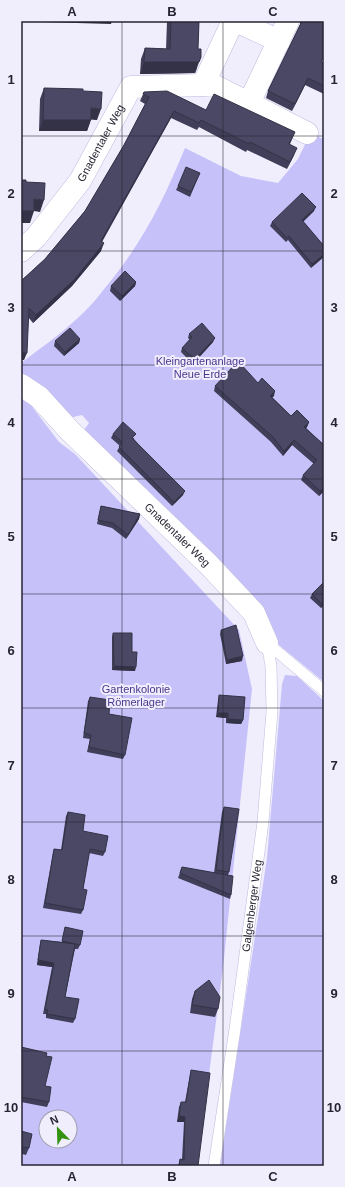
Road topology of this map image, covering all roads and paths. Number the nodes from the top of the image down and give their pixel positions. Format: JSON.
{"nodes":[{"id":1,"x":234,"y":21,"type":"edge"},
{"id":2,"x":288,"y":21,"type":"edge"},
{"id":3,"x":279,"y":41,"type":"junction"},
{"id":4,"x":203,"y":85,"type":"junction"},
{"id":5,"x":249,"y":103,"type":"junction"},
{"id":6,"x":307,"y":133,"type":"dead end"},
{"id":7,"x":21,"y":251,"type":"edge"},
{"id":8,"x":21,"y":385,"type":"edge"},
{"id":9,"x":267,"y":644,"type":"junction"},
{"id":10,"x":324,"y":691,"type":"edge"},
{"id":11,"x":214,"y":1166,"type":"edge"}],
"edges":[{"from":1,"to":3,"type":"street"},
{"from":1,"to":4,"type":"street"},
{"from":2,"to":3,"type":"street"},
{"from":3,"to":5,"type":"street"},
{"from":4,"to":5,"type":"street","name":"Gnadentaler Weg"},
{"from":4,"to":7,"type":"street","name":"Gnadentaler Weg"},
{"from":5,"to":6,"type":"street","name":"Gnadentaler Weg"},
{"from":8,"to":9,"type":"street","name":"Gnadentaler Weg"},
{"from":9,"to":10,"type":"lane","name":"Gnadentaler Weg"},
{"from":9,"to":11,"type":"lane","name":"Galgenberger Weg"}]}
